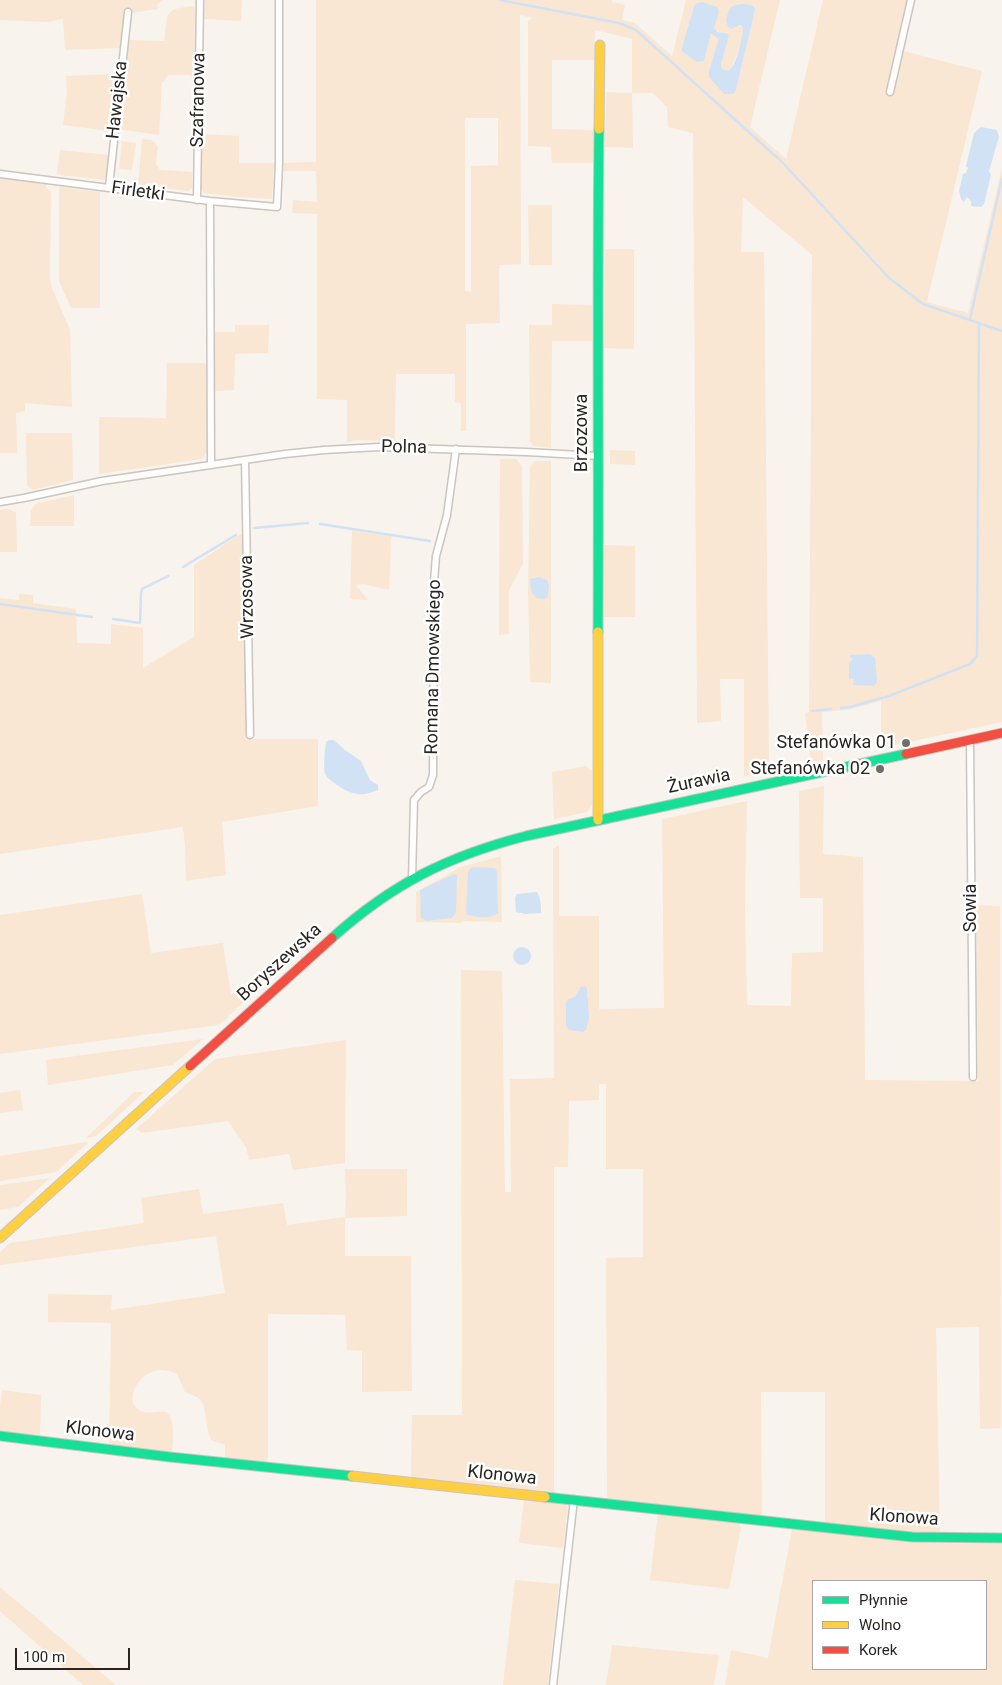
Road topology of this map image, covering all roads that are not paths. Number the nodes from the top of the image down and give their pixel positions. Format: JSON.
{"nodes":[{"id":1,"x":200,"y":0,"type":"edge"},
{"id":2,"x":279,"y":0,"type":"edge"},
{"id":3,"x":911,"y":0,"type":"edge"},
{"id":4,"x":128,"y":12,"type":"dead end"},
{"id":5,"x":600,"y":45,"type":"dead end"},
{"id":6,"x":890,"y":92,"type":"dead end"},
{"id":7,"x":0,"y":174,"type":"edge"},
{"id":8,"x":108,"y":187,"type":"junction"},
{"id":9,"x":197,"y":200,"type":"junction"},
{"id":10,"x":210,"y":201,"type":"junction"},
{"id":11,"x":456,"y":449,"type":"junction"},
{"id":12,"x":598,"y":456,"type":"junction"},
{"id":13,"x":245,"y":460,"type":"junction"},
{"id":14,"x":212,"y":465,"type":"junction"},
{"id":15,"x":0,"y":502,"type":"edge"},
{"id":16,"x":1002,"y":733,"type":"edge"},
{"id":17,"x":250,"y":735,"type":"dead end"},
{"id":18,"x":970,"y":740,"type":"junction"},
{"id":19,"x":637,"y":812,"type":"joint"},
{"id":20,"x":598,"y":820,"type":"junction"},
{"id":21,"x":412,"y":879,"type":"junction"},
{"id":22,"x":973,"y":1077,"type":"dead end"},
{"id":23,"x":0,"y":1238,"type":"edge"},
{"id":24,"x":0,"y":1436,"type":"edge"},
{"id":25,"x":574,"y":1499,"type":"junction"},
{"id":26,"x":1002,"y":1538,"type":"edge"},
{"id":27,"x":553,"y":1685,"type":"edge"}],
"edges":[{"from":1,"to":9,"type":"street","name":"Szafranowa"},
{"from":2,"to":10,"type":"street","name":"Firletki"},
{"from":3,"to":6,"type":"street"},
{"from":4,"to":8,"type":"street","name":"Hawajska"},
{"from":5,"to":12,"type":"street","name":"Brzozowa"},
{"from":7,"to":8,"type":"street","name":"Firletki"},
{"from":8,"to":9,"type":"street","name":"Firletki"},
{"from":9,"to":10,"type":"street","name":"Firletki"},
{"from":10,"to":14,"type":"street"},
{"from":11,"to":12,"type":"street","name":"Polna"},
{"from":11,"to":13,"type":"street","name":"Polna"},
{"from":11,"to":21,"type":"street","name":"Romana Dmowskiego"},
{"from":12,"to":20,"type":"street","name":"Brzozowa"},
{"from":13,"to":14,"type":"street","name":"Polna"},
{"from":13,"to":17,"type":"street","name":"Wrzosowa"},
{"from":14,"to":15,"type":"street","name":"Polna"},
{"from":16,"to":18,"type":"street","name":"Żurawia"},
{"from":18,"to":19,"type":"street","name":"Żurawia"},
{"from":18,"to":22,"type":"street","name":"Sowia"},
{"from":19,"to":20,"type":"street","name":"Boryszewska"},
{"from":20,"to":21,"type":"street","name":"Boryszewska"},
{"from":21,"to":23,"type":"street","name":"Boryszewska"},
{"from":24,"to":25,"type":"street","name":"Klonowa"},
{"from":25,"to":26,"type":"street","name":"Klonowa"},
{"from":25,"to":27,"type":"street"}]}
